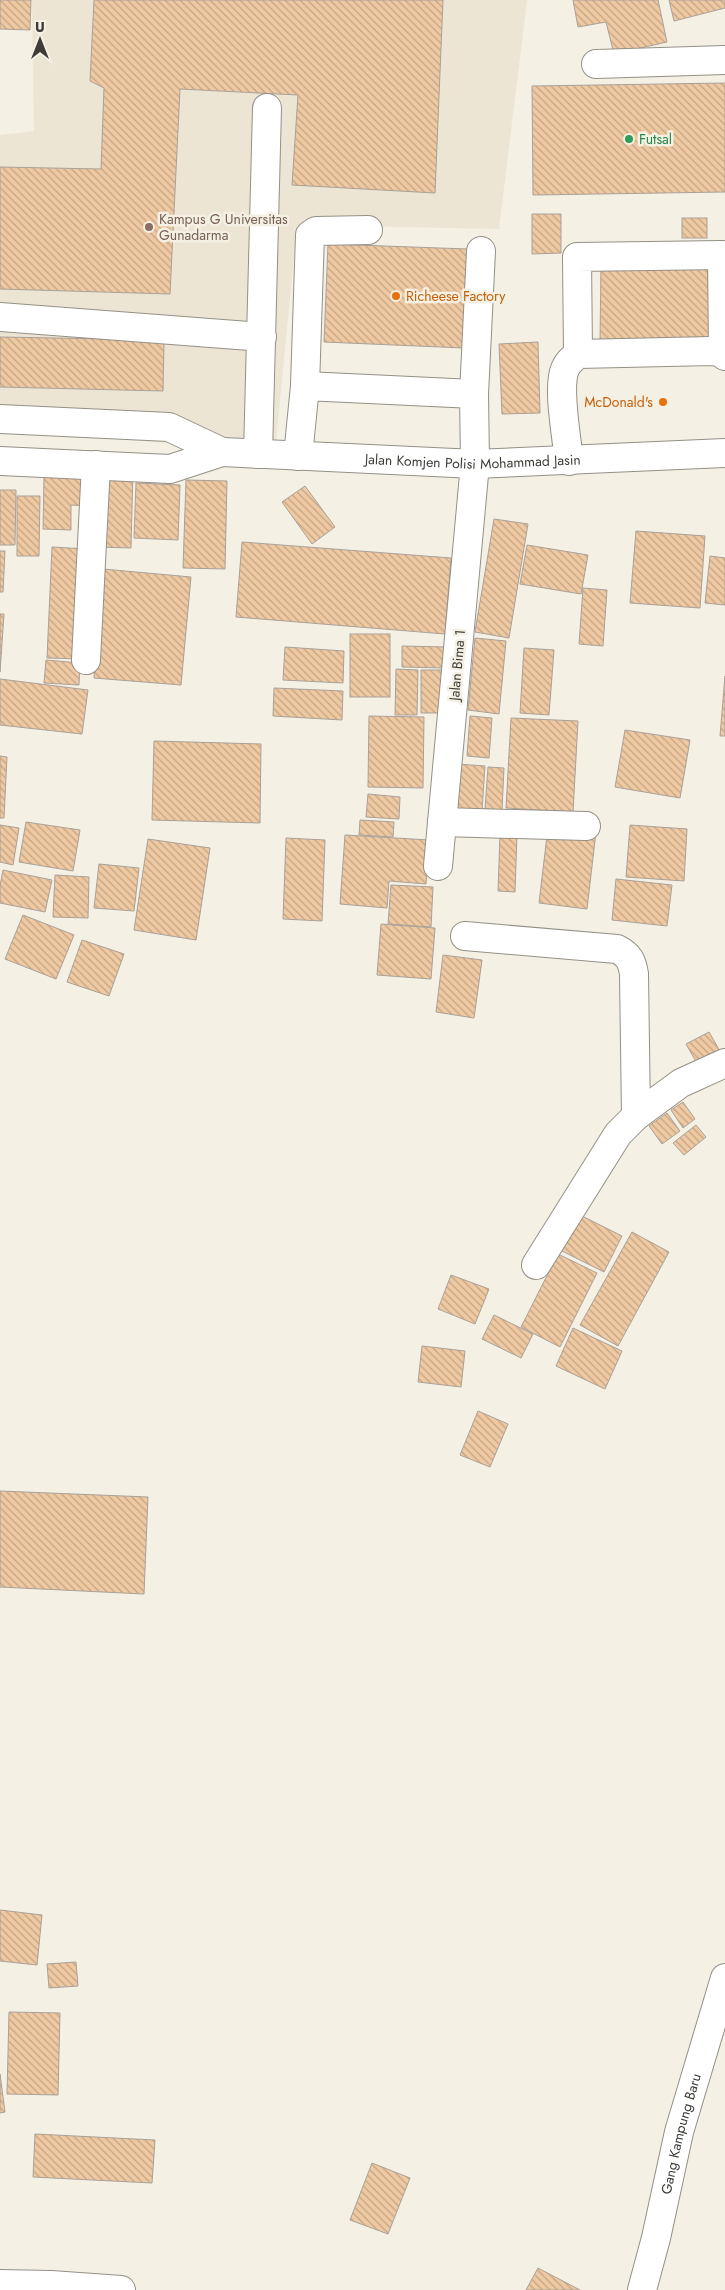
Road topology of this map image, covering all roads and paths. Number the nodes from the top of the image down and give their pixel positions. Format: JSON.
{"nodes":[{"id":1,"x":725,"y":60,"type":"edge"},
{"id":2,"x":596,"y":64,"type":"dead end"},
{"id":3,"x":267,"y":108,"type":"dead end"},
{"id":4,"x":368,"y":230,"type":"dead end"},
{"id":5,"x":481,"y":251,"type":"dead end"},
{"id":6,"x":0,"y":317,"type":"edge"},
{"id":7,"x":262,"y":337,"type":"junction"},
{"id":8,"x":578,"y":354,"type":"junction"},
{"id":9,"x":724,"y":355,"type":"edge"},
{"id":10,"x":305,"y":386,"type":"junction"},
{"id":11,"x":474,"y":394,"type":"junction"},
{"id":12,"x":0,"y":419,"type":"edge"},
{"id":13,"x":222,"y":452,"type":"junction"},
{"id":14,"x":725,"y":453,"type":"edge"},
{"id":15,"x":258,"y":454,"type":"junction"},
{"id":16,"x":298,"y":456,"type":"junction"},
{"id":17,"x":569,"y":460,"type":"junction"},
{"id":18,"x":0,"y":461,"type":"edge"},
{"id":19,"x":475,"y":464,"type":"junction"},
{"id":20,"x":96,"y":465,"type":"junction"},
{"id":21,"x":86,"y":660,"type":"dead end"},
{"id":22,"x":442,"y":822,"type":"junction"},
{"id":23,"x":586,"y":826,"type":"dead end"},
{"id":24,"x":438,"y":866,"type":"dead end"},
{"id":25,"x":464,"y":936,"type":"dead end"},
{"id":26,"x":725,"y":1063,"type":"edge"},
{"id":27,"x":636,"y":1116,"type":"junction"},
{"id":28,"x":536,"y":1265,"type":"dead end"},
{"id":29,"x":725,"y":1978,"type":"edge"},
{"id":30,"x":0,"y":2284,"type":"edge"},
{"id":31,"x":121,"y":2290,"type":"edge"},
{"id":32,"x":642,"y":2290,"type":"edge"}],
"edges":[{"from":1,"to":2,"type":"street"},
{"from":3,"to":7,"type":"street"},
{"from":4,"to":10,"type":"street"},
{"from":5,"to":11,"type":"street","name":"Jalan Bima 1"},
{"from":6,"to":7,"type":"street"},
{"from":7,"to":15,"type":"street"},
{"from":8,"to":9,"type":"street"},
{"from":8,"to":9,"type":"street"},
{"from":8,"to":17,"type":"street"},
{"from":10,"to":11,"type":"street"},
{"from":10,"to":16,"type":"street"},
{"from":11,"to":19,"type":"street","name":"Jalan Bima 1"},
{"from":12,"to":13,"type":"street","name":"Jalan Komjen Polisi Mohammad Jasin"},
{"from":13,"to":15,"type":"street","name":"Jalan Komjen Polisi Mohammad Jasin"},
{"from":13,"to":20,"type":"street","name":"Jalan Komjen Polisi Mohammad Jasin"},
{"from":14,"to":17,"type":"street","name":"Jalan Komjen Polisi Mohammad Jasin"},
{"from":15,"to":16,"type":"street","name":"Jalan Komjen Polisi Mohammad Jasin"},
{"from":16,"to":19,"type":"street","name":"Jalan Komjen Polisi Mohammad Jasin"},
{"from":17,"to":19,"type":"street","name":"Jalan Komjen Polisi Mohammad Jasin"},
{"from":18,"to":20,"type":"street","name":"Jalan Komjen Polisi Mohammad Jasin"},
{"from":19,"to":22,"type":"street","name":"Jalan Bima 1"},
{"from":20,"to":21,"type":"street"},
{"from":22,"to":23,"type":"street"},
{"from":22,"to":24,"type":"street","name":"Jalan Bima 1"},
{"from":25,"to":27,"type":"street"},
{"from":26,"to":27,"type":"street"},
{"from":27,"to":28,"type":"street"},
{"from":29,"to":32,"type":"street","name":"Gang Kampung Baru"},
{"from":30,"to":31,"type":"street"}]}
